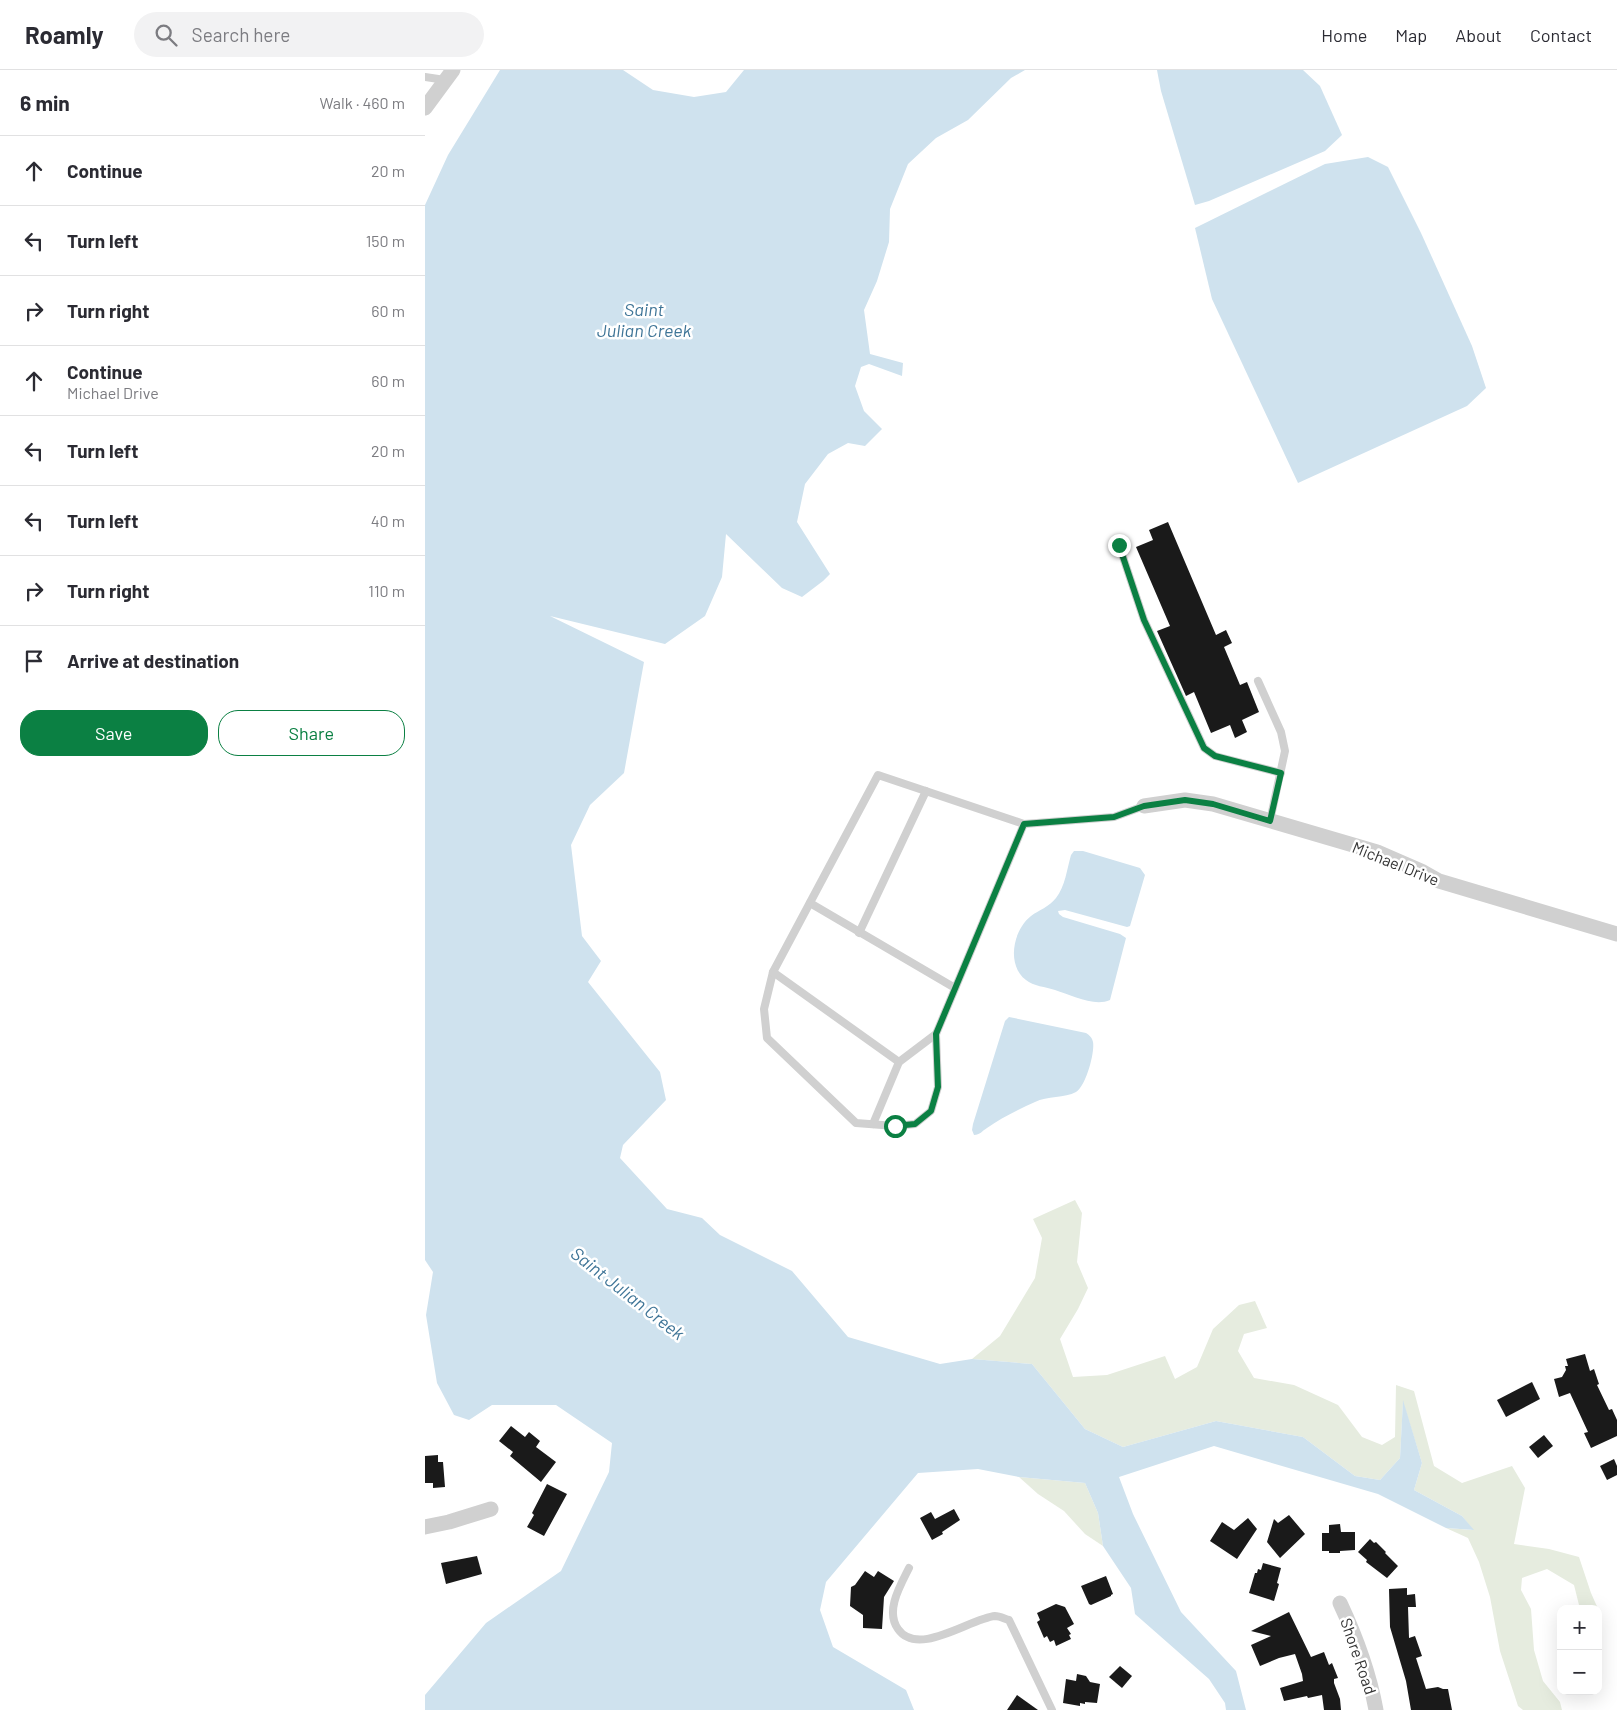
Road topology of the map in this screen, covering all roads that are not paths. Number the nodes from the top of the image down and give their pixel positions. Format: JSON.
{"nodes":[{"id":1,"x":449,"y":75,"type":"edge"},
{"id":2,"x":425,"y":77,"type":"edge"},
{"id":3,"x":425,"y":108,"type":"edge"},
{"id":4,"x":1119,"y":545,"type":"dead end"},
{"id":5,"x":1258,"y":681,"type":"dead end"},
{"id":6,"x":1281,"y":773,"type":"junction"},
{"id":7,"x":926,"y":791,"type":"junction"},
{"id":8,"x":1144,"y":806,"type":"joint"},
{"id":9,"x":1270,"y":821,"type":"junction"},
{"id":10,"x":1024,"y":824,"type":"junction"},
{"id":11,"x":809,"y":903,"type":"junction"},
{"id":12,"x":859,"y":933,"type":"junction"},
{"id":13,"x":1617,"y":934,"type":"edge"},
{"id":14,"x":773,"y":972,"type":"junction"},
{"id":15,"x":955,"y":988,"type":"junction"},
{"id":16,"x":936,"y":1034,"type":"junction"},
{"id":17,"x":899,"y":1062,"type":"junction"},
{"id":18,"x":873,"y":1124,"type":"junction"},
{"id":19,"x":491,"y":1509,"type":"dead end"},
{"id":20,"x":425,"y":1527,"type":"edge"},
{"id":21,"x":909,"y":1568,"type":"dead end"},
{"id":22,"x":1340,"y":1603,"type":"dead end"},
{"id":23,"x":1052,"y":1710,"type":"edge"},
{"id":24,"x":1376,"y":1710,"type":"edge"}],
"edges":[{"from":1,"to":2,"type":"lane"},
{"from":1,"to":3,"type":"street"},
{"from":4,"to":6,"type":"lane"},
{"from":5,"to":6,"type":"lane"},
{"from":6,"to":9,"type":"lane"},
{"from":7,"to":10,"type":"lane"},
{"from":7,"to":11,"type":"lane"},
{"from":7,"to":12,"type":"lane"},
{"from":8,"to":9,"type":"street","name":"Michael Drive"},
{"from":8,"to":10,"type":"lane"},
{"from":9,"to":13,"type":"street","name":"Michael Drive"},
{"from":10,"to":15,"type":"lane"},
{"from":11,"to":12,"type":"lane"},
{"from":11,"to":14,"type":"lane"},
{"from":12,"to":15,"type":"lane"},
{"from":14,"to":17,"type":"lane"},
{"from":14,"to":18,"type":"lane"},
{"from":15,"to":16,"type":"lane"},
{"from":16,"to":17,"type":"lane"},
{"from":16,"to":18,"type":"lane"},
{"from":17,"to":18,"type":"lane"},
{"from":19,"to":20,"type":"street"},
{"from":21,"to":23,"type":"lane"},
{"from":22,"to":24,"type":"street","name":"Shore Road"}]}
